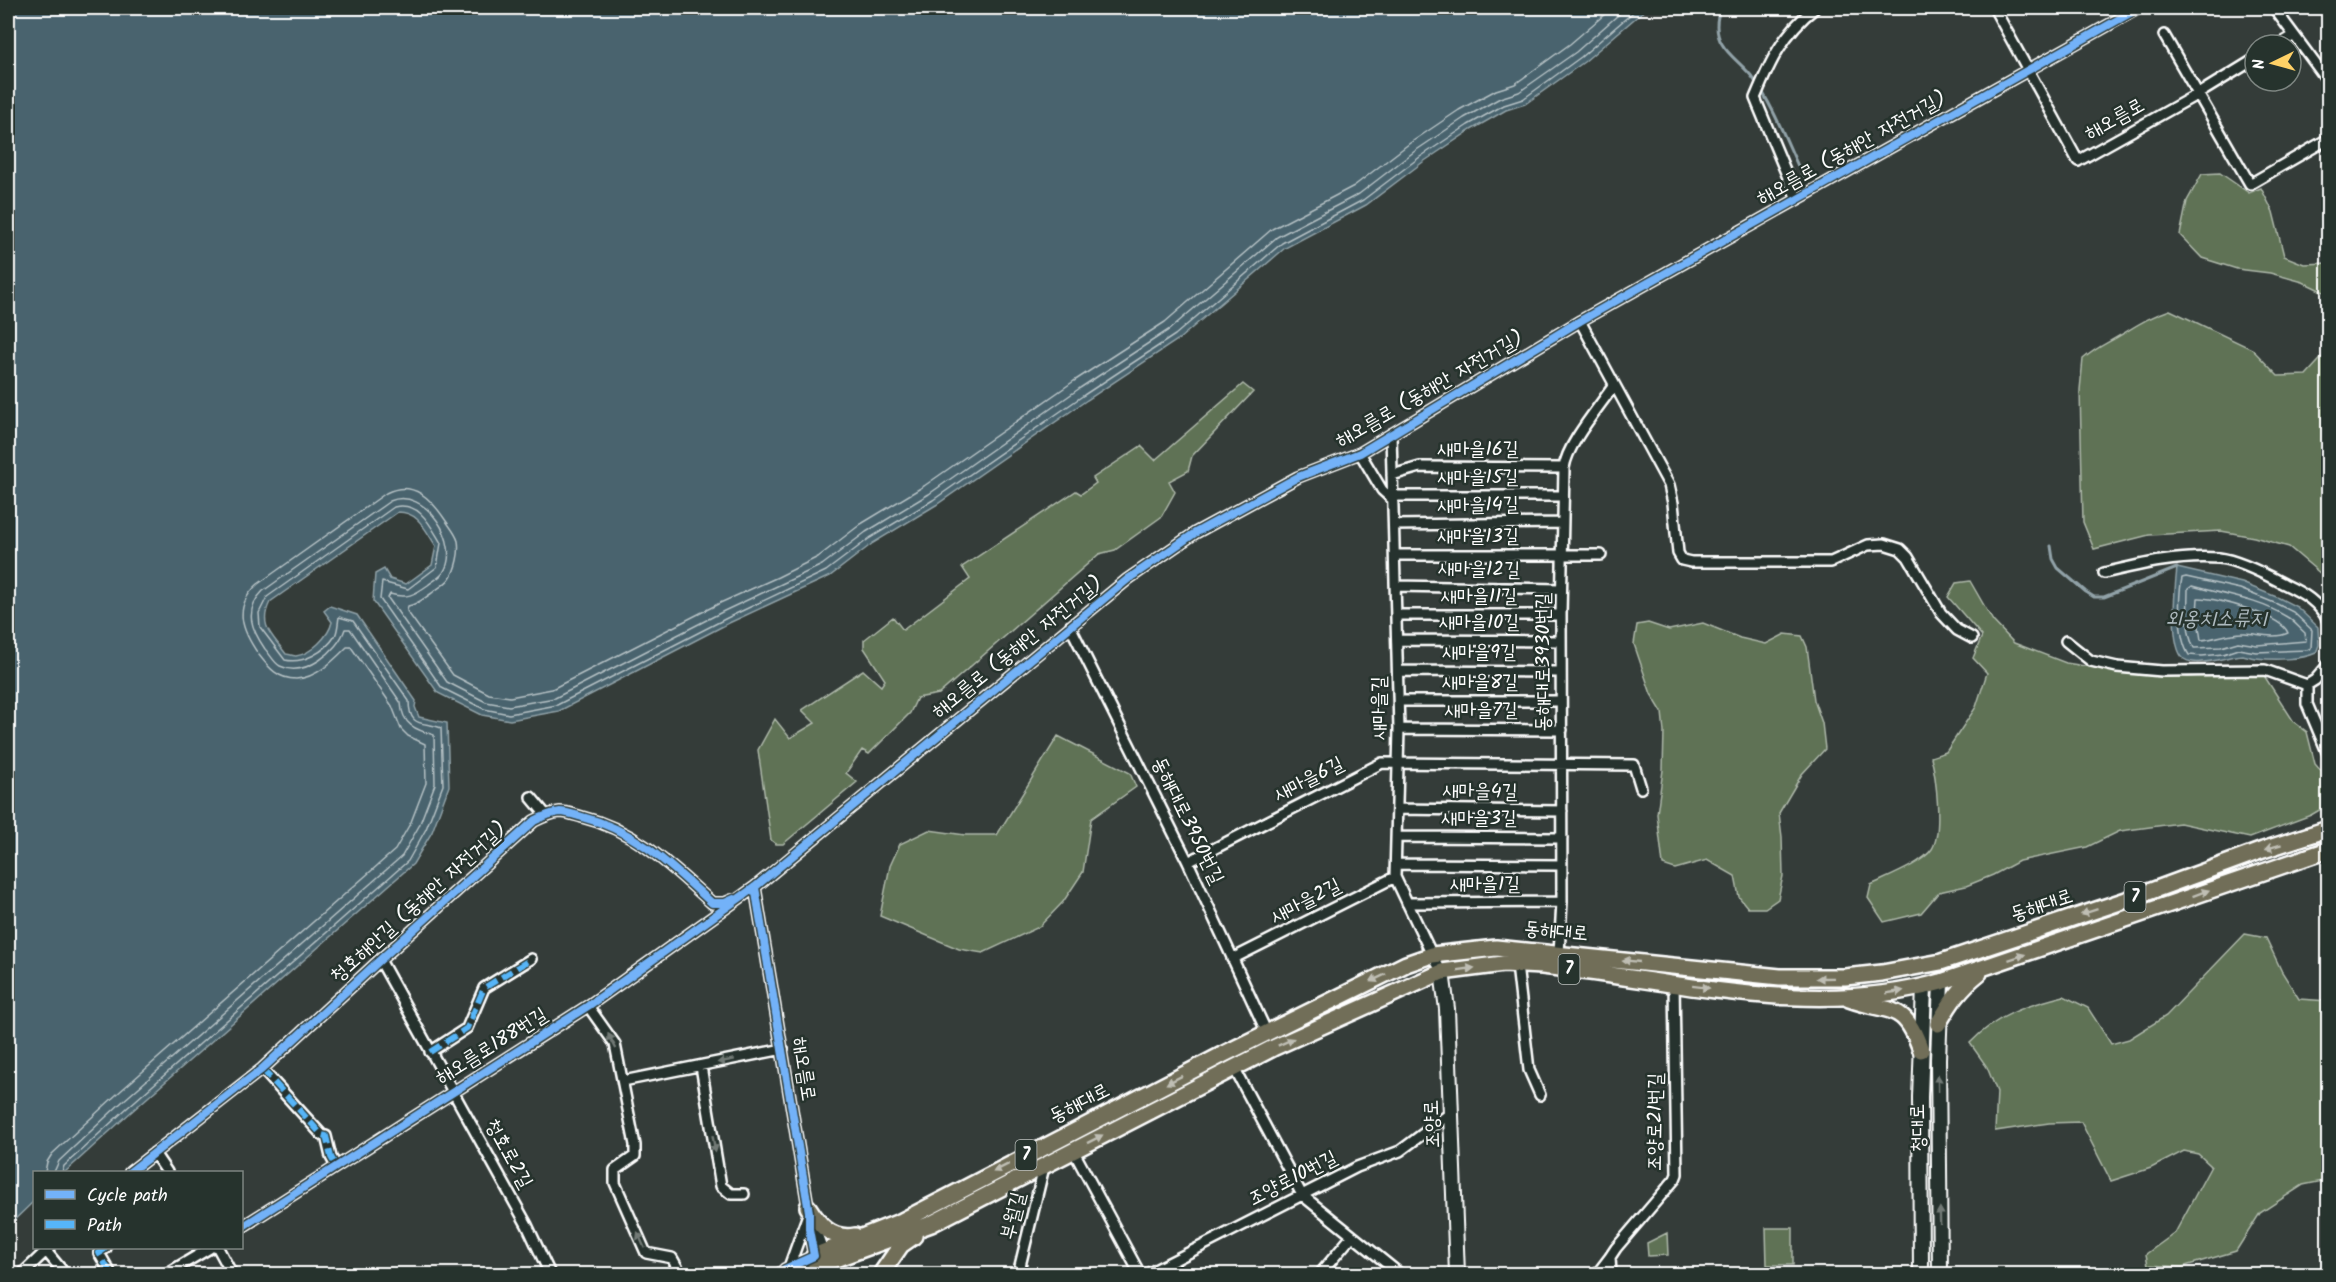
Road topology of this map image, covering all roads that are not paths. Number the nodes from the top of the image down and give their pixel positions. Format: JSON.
{"nodes":[{"id":1,"x":1815,"y":8,"type":"edge"},
{"id":2,"x":1994,"y":8,"type":"edge"},
{"id":3,"x":2139,"y":8,"type":"edge"},
{"id":4,"x":2274,"y":8,"type":"edge"},
{"id":5,"x":2292,"y":33,"type":"edge"},
{"id":6,"x":2164,"y":35,"type":"dead end"},
{"id":7,"x":2303,"y":48,"type":"edge"},
{"id":8,"x":2243,"y":66,"type":"edge"},
{"id":9,"x":2028,"y":71,"type":"junction"},
{"id":10,"x":2328,"y":81,"type":"edge"},
{"id":11,"x":2198,"y":94,"type":"junction"},
{"id":12,"x":2328,"y":139,"type":"edge"},
{"id":13,"x":1797,"y":199,"type":"junction"},
{"id":14,"x":1580,"y":321,"type":"junction"},
{"id":15,"x":1614,"y":386,"type":"junction"},
{"id":16,"x":1391,"y":434,"type":"junction"},
{"id":17,"x":1360,"y":453,"type":"junction"},
{"id":18,"x":1564,"y":468,"type":"junction"},
{"id":19,"x":1392,"y":475,"type":"junction"},
{"id":20,"x":1563,"y":496,"type":"junction"},
{"id":21,"x":1393,"y":498,"type":"junction"},
{"id":22,"x":1562,"y":523,"type":"junction"},
{"id":23,"x":1394,"y":525,"type":"junction"},
{"id":24,"x":1561,"y":554,"type":"junction"},
{"id":25,"x":1395,"y":555,"type":"junction"},
{"id":26,"x":1601,"y":555,"type":"dead end"},
{"id":27,"x":2104,"y":573,"type":"dead end"},
{"id":28,"x":1396,"y":586,"type":"junction"},
{"id":29,"x":1561,"y":589,"type":"junction"},
{"id":30,"x":1397,"y":615,"type":"junction"},
{"id":31,"x":1560,"y":615,"type":"junction"},
{"id":32,"x":2328,"y":621,"type":"edge"},
{"id":33,"x":1070,"y":626,"type":"junction"},
{"id":34,"x":1972,"y":638,"type":"dead end"},
{"id":35,"x":1398,"y":640,"type":"junction"},
{"id":36,"x":1561,"y":641,"type":"junction"},
{"id":37,"x":2066,"y":641,"type":"dead end"},
{"id":38,"x":2328,"y":665,"type":"edge"},
{"id":39,"x":1398,"y":671,"type":"junction"},
{"id":40,"x":1561,"y":672,"type":"junction"},
{"id":41,"x":2307,"y":686,"type":"junction"},
{"id":42,"x":1399,"y":701,"type":"junction"},
{"id":43,"x":1561,"y":701,"type":"junction"},
{"id":44,"x":1399,"y":729,"type":"junction"},
{"id":45,"x":1562,"y":730,"type":"junction"},
{"id":46,"x":2328,"y":754,"type":"edge"},
{"id":47,"x":1397,"y":762,"type":"junction"},
{"id":48,"x":1563,"y":764,"type":"junction"},
{"id":49,"x":1641,"y":788,"type":"dead end"},
{"id":50,"x":531,"y":797,"type":"dead end"},
{"id":51,"x":1397,"y":809,"type":"junction"},
{"id":52,"x":1562,"y":811,"type":"junction"},
{"id":53,"x":546,"y":815,"type":"junction"},
{"id":54,"x":2328,"y":829,"type":"edge"},
{"id":55,"x":1396,"y":837,"type":"junction"},
{"id":56,"x":1562,"y":838,"type":"junction"},
{"id":57,"x":2328,"y":850,"type":"edge"},
{"id":58,"x":1188,"y":862,"type":"junction"},
{"id":59,"x":1396,"y":864,"type":"junction"},
{"id":60,"x":1562,"y":865,"type":"junction"},
{"id":61,"x":1395,"y":877,"type":"junction"},
{"id":62,"x":755,"y":887,"type":"junction"},
{"id":63,"x":1562,"y":902,"type":"junction"},
{"id":64,"x":1407,"y":903,"type":"junction"},
{"id":65,"x":1559,"y":953,"type":"junction"},
{"id":66,"x":1432,"y":955,"type":"junction"},
{"id":67,"x":531,"y":959,"type":"dead end"},
{"id":68,"x":1232,"y":959,"type":"junction"},
{"id":69,"x":380,"y":960,"type":"junction"},
{"id":70,"x":1941,"y":962,"type":"junction"},
{"id":71,"x":1517,"y":965,"type":"junction"},
{"id":72,"x":1924,"y":966,"type":"junction"},
{"id":73,"x":1988,"y":966,"type":"junction"},
{"id":74,"x":1442,"y":972,"type":"junction"},
{"id":75,"x":1941,"y":982,"type":"junction"},
{"id":76,"x":1674,"y":984,"type":"junction"},
{"id":77,"x":1923,"y":987,"type":"junction"},
{"id":78,"x":1846,"y":998,"type":"junction"},
{"id":79,"x":588,"y":1006,"type":"junction"},
{"id":80,"x":1938,"y":1024,"type":"junction"},
{"id":81,"x":1267,"y":1033,"type":"junction"},
{"id":82,"x":783,"y":1049,"type":"junction"},
{"id":83,"x":1921,"y":1050,"type":"junction"},
{"id":84,"x":430,"y":1052,"type":"junction"},
{"id":85,"x":1227,"y":1053,"type":"junction"},
{"id":86,"x":701,"y":1066,"type":"junction"},
{"id":87,"x":1234,"y":1068,"type":"junction"},
{"id":88,"x":262,"y":1069,"type":"junction"},
{"id":89,"x":623,"y":1081,"type":"junction"},
{"id":90,"x":453,"y":1092,"type":"junction"},
{"id":91,"x":1540,"y":1095,"type":"dead end"},
{"id":92,"x":1452,"y":1112,"type":"junction"},
{"id":93,"x":1939,"y":1142,"type":"junction"},
{"id":94,"x":1920,"y":1144,"type":"junction"},
{"id":95,"x":1074,"y":1150,"type":"junction"},
{"id":96,"x":154,"y":1154,"type":"junction"},
{"id":97,"x":336,"y":1166,"type":"junction"},
{"id":98,"x":1044,"y":1167,"type":"junction"},
{"id":99,"x":133,"y":1171,"type":"edge"},
{"id":100,"x":166,"y":1171,"type":"edge"},
{"id":101,"x":744,"y":1194,"type":"dead end"},
{"id":102,"x":1302,"y":1195,"type":"junction"},
{"id":103,"x":809,"y":1212,"type":"junction"},
{"id":104,"x":931,"y":1224,"type":"junction"},
{"id":105,"x":243,"y":1226,"type":"edge"},
{"id":106,"x":870,"y":1234,"type":"junction"},
{"id":107,"x":1352,"y":1236,"type":"junction"},
{"id":108,"x":48,"y":1249,"type":"edge"},
{"id":109,"x":105,"y":1249,"type":"edge"},
{"id":110,"x":208,"y":1249,"type":"edge"},
{"id":111,"x":219,"y":1249,"type":"edge"},
{"id":112,"x":1610,"y":1257,"type":"junction"},
{"id":113,"x":822,"y":1265,"type":"edge"},
{"id":114,"x":784,"y":1273,"type":"edge"},
{"id":115,"x":1395,"y":1273,"type":"edge"},
{"id":116,"x":22,"y":1275,"type":"edge"},
{"id":117,"x":65,"y":1275,"type":"edge"},
{"id":118,"x":111,"y":1275,"type":"edge"},
{"id":119,"x":166,"y":1275,"type":"edge"},
{"id":120,"x":232,"y":1275,"type":"edge"},
{"id":121,"x":550,"y":1275,"type":"edge"},
{"id":122,"x":681,"y":1275,"type":"edge"},
{"id":123,"x":881,"y":1275,"type":"edge"},
{"id":124,"x":1018,"y":1275,"type":"edge"},
{"id":125,"x":1140,"y":1275,"type":"edge"},
{"id":126,"x":1147,"y":1275,"type":"edge"},
{"id":127,"x":1320,"y":1275,"type":"edge"},
{"id":128,"x":1457,"y":1275,"type":"edge"},
{"id":129,"x":1598,"y":1275,"type":"edge"},
{"id":130,"x":1611,"y":1275,"type":"edge"},
{"id":131,"x":1922,"y":1275,"type":"edge"},
{"id":132,"x":1940,"y":1275,"type":"edge"}],
"edges":[{"from":1,"to":13,"type":"street"},
{"from":2,"to":9,"type":"street"},
{"from":3,"to":9,"type":"street","name":"해오름로 (동해안 자전거길)"},
{"from":4,"to":5,"type":"street"},
{"from":6,"to":11,"type":"street"},
{"from":7,"to":10,"type":"street"},
{"from":8,"to":11,"type":"street"},
{"from":9,"to":11,"type":"street","name":"해오름로"},
{"from":9,"to":13,"type":"street","name":"해오름로 (동해안 자전거길)"},
{"from":11,"to":12,"type":"street"},
{"from":13,"to":14,"type":"street","name":"해오름로 (동해안 자전거길)"},
{"from":14,"to":15,"type":"street"},
{"from":14,"to":16,"type":"street","name":"해오름로 (동해안 자전거길)"},
{"from":15,"to":18,"type":"street","name":"동해대로3930번길"},
{"from":15,"to":34,"type":"street"},
{"from":16,"to":17,"type":"street","name":"해오름로 (동해안 자전거길)"},
{"from":16,"to":19,"type":"street","name":"새마을길"},
{"from":17,"to":21,"type":"street"},
{"from":17,"to":33,"type":"street","name":"해오름로 (동해안 자전거길)"},
{"from":18,"to":19,"type":"street","name":"새마을16길"},
{"from":18,"to":20,"type":"street","name":"동해대로3930번길"},
{"from":19,"to":21,"type":"street","name":"새마을길"},
{"from":20,"to":21,"type":"street","name":"새마을15길"},
{"from":20,"to":22,"type":"street","name":"동해대로3930번길"},
{"from":21,"to":23,"type":"street","name":"새마을길"},
{"from":22,"to":23,"type":"street","name":"새마을14길"},
{"from":22,"to":24,"type":"street","name":"동해대로3930번길"},
{"from":23,"to":25,"type":"street","name":"새마을길"},
{"from":24,"to":25,"type":"street","name":"새마을13길"},
{"from":24,"to":26,"type":"street","name":"새마을13길"},
{"from":24,"to":29,"type":"street","name":"동해대로3930번길"},
{"from":25,"to":28,"type":"street","name":"새마을길"},
{"from":27,"to":32,"type":"street"},
{"from":28,"to":29,"type":"street","name":"새마을12길"},
{"from":28,"to":30,"type":"street","name":"새마을길"},
{"from":29,"to":31,"type":"street","name":"동해대로3930번길"},
{"from":30,"to":31,"type":"street","name":"새마을11길"},
{"from":30,"to":35,"type":"street","name":"새마을길"},
{"from":31,"to":36,"type":"street","name":"동해대로3930번길"},
{"from":33,"to":58,"type":"street","name":"동해대로3950번길"},
{"from":33,"to":62,"type":"street","name":"해오름로 (동해안 자전거길)"},
{"from":35,"to":36,"type":"street","name":"새마을10길"},
{"from":35,"to":39,"type":"street","name":"새마을길"},
{"from":36,"to":40,"type":"street","name":"동해대로3930번길"},
{"from":37,"to":41,"type":"street"},
{"from":38,"to":41,"type":"street"},
{"from":39,"to":40,"type":"street","name":"새마을9길"},
{"from":39,"to":42,"type":"street","name":"새마을길"},
{"from":40,"to":43,"type":"street","name":"동해대로3930번길"},
{"from":41,"to":46,"type":"street"},
{"from":42,"to":43,"type":"street","name":"새마을8길"},
{"from":42,"to":44,"type":"street","name":"새마을길"},
{"from":43,"to":45,"type":"street","name":"동해대로3930번길"},
{"from":44,"to":45,"type":"street","name":"새마을7길"},
{"from":44,"to":47,"type":"street","name":"새마을길"},
{"from":45,"to":48,"type":"street","name":"동해대로3930번길"},
{"from":47,"to":48,"type":"street","name":"새마을6길"},
{"from":47,"to":51,"type":"street","name":"새마을길"},
{"from":47,"to":58,"type":"street","name":"새마을6길"},
{"from":48,"to":49,"type":"street","name":"새마을6길"},
{"from":48,"to":52,"type":"street","name":"동해대로3930번길"},
{"from":50,"to":53,"type":"street"},
{"from":51,"to":52,"type":"street","name":"새마을4길"},
{"from":51,"to":55,"type":"street","name":"새마을길"},
{"from":52,"to":56,"type":"street","name":"동해대로3930번길"},
{"from":53,"to":62,"type":"street"},
{"from":53,"to":69,"type":"street","name":"청호해안길 (동해안 자전거길)"},
{"from":54,"to":70,"type":"main road","name":"동해대로","number":"7","one_way":true},
{"from":55,"to":56,"type":"street","name":"새마을3길"},
{"from":55,"to":59,"type":"street","name":"새마을길"},
{"from":56,"to":60,"type":"street","name":"동해대로3930번길"},
{"from":73,"to":57,"type":"main road","name":"동해대로","number":"7","one_way":true},
{"from":58,"to":68,"type":"street","name":"동해대로3950번길"},
{"from":59,"to":60,"type":"street"},
{"from":59,"to":61,"type":"street","name":"새마을길"},
{"from":60,"to":63,"type":"street","name":"동해대로3930번길"},
{"from":61,"to":64,"type":"street","name":"새마을길"},
{"from":61,"to":68,"type":"street","name":"새마을2길"},
{"from":62,"to":79,"type":"street","name":"해오름로188번길"},
{"from":62,"to":82,"type":"street","name":"해오름로"},
{"from":63,"to":64,"type":"street","name":"새마을1길"},
{"from":63,"to":65,"type":"street","name":"동해대로3930번길"},
{"from":64,"to":66,"type":"street","name":"새마을길"},
{"from":65,"to":66,"type":"main road","name":"동해대로","number":"7"},
{"from":72,"to":65,"type":"main road","name":"동해대로","number":"7","one_way":true},
{"from":66,"to":74,"type":"street","name":"새마을길"},
{"from":66,"to":81,"type":"main road","name":"동해대로","number":"7","one_way":true},
{"from":67,"to":84,"type":"street"},
{"from":68,"to":81,"type":"street","name":"동해대로3950번길"},
{"from":69,"to":84,"type":"street","name":"청호로2길"},
{"from":69,"to":88,"type":"street","name":"청호해안길 (동해안 자전거길)"},
{"from":70,"to":72,"type":"main road","name":"동해대로","number":"7"},
{"from":70,"to":75,"type":"main road"},
{"from":74,"to":71,"type":"main road","name":"동해대로","number":"7","one_way":true},
{"from":71,"to":76,"type":"main road","name":"동해대로","number":"7"},
{"from":71,"to":91,"type":"street"},
{"from":72,"to":77,"type":"main road"},
{"from":73,"to":75,"type":"main road","name":"동해대로","number":"7"},
{"from":73,"to":80,"type":"main road"},
{"from":87,"to":74,"type":"main road","name":"동해대로","number":"7","one_way":true},
{"from":74,"to":92,"type":"street","name":"조양로"},
{"from":75,"to":77,"type":"main road","name":"동해대로","number":"7"},
{"from":75,"to":80,"type":"street","name":"청대로"},
{"from":76,"to":78,"type":"main road","name":"동해대로","number":"7","one_way":true},
{"from":76,"to":112,"type":"street","name":"조양로21번길"},
{"from":78,"to":77,"type":"main road","name":"동해대로","number":"7","one_way":true},
{"from":77,"to":83,"type":"street","name":"청대로"},
{"from":78,"to":83,"type":"main road"},
{"from":89,"to":79,"type":"street","one_way":true},
{"from":79,"to":90,"type":"street","name":"해오름로188번길"},
{"from":93,"to":80,"type":"street","name":"청대로","one_way":true},
{"from":81,"to":85,"type":"main road","name":"동해대로","number":"7"},
{"from":82,"to":86,"type":"street","one_way":true},
{"from":82,"to":103,"type":"street","name":"해오름로"},
{"from":83,"to":94,"type":"street","name":"청대로"},
{"from":84,"to":90,"type":"street","name":"청호로2길"},
{"from":85,"to":87,"type":"main road"},
{"from":85,"to":106,"type":"main road","name":"동해대로","number":"7","one_way":true},
{"from":86,"to":89,"type":"street"},
{"from":86,"to":101,"type":"street","one_way":true},
{"from":95,"to":87,"type":"main road","name":"동해대로","number":"7","one_way":true},
{"from":87,"to":102,"type":"street"},
{"from":88,"to":96,"type":"street","name":"청호해안길 (동해안 자전거길)"},
{"from":88,"to":97,"type":"street"},
{"from":122,"to":89,"type":"street","one_way":true},
{"from":90,"to":97,"type":"street","name":"해오름로188번길"},
{"from":90,"to":121,"type":"street","name":"청호로2길"},
{"from":92,"to":102,"type":"street","name":"조양로10번길"},
{"from":92,"to":128,"type":"street","name":"조양로"},
{"from":93,"to":94,"type":"street"},
{"from":132,"to":93,"type":"street","name":"청대로","one_way":true},
{"from":94,"to":131,"type":"street","name":"청대로"},
{"from":95,"to":98,"type":"main road","name":"동해대로","number":"7"},
{"from":95,"to":125,"type":"street","name":"동해대로"},
{"from":96,"to":99,"type":"street","name":"청호해안길 (동해안 자전거길)"},
{"from":96,"to":100,"type":"street"},
{"from":97,"to":105,"type":"street","name":"해오름로188번길"},
{"from":98,"to":104,"type":"main road","name":"동해대로","number":"7"},
{"from":98,"to":124,"type":"street","name":"부월길"},
{"from":102,"to":107,"type":"street"},
{"from":102,"to":126,"type":"street","name":"조양로10번길"},
{"from":103,"to":106,"type":"main road"},
{"from":103,"to":113,"type":"street","name":"해오름로"},
{"from":103,"to":114,"type":"street"},
{"from":104,"to":113,"type":"main road","name":"동해대로","number":"7"},
{"from":104,"to":123,"type":"main road","name":"동해대로","number":"7"},
{"from":106,"to":113,"type":"main road","name":"동해대로","number":"7"},
{"from":107,"to":115,"type":"street"},
{"from":107,"to":127,"type":"street"},
{"from":108,"to":116,"type":"street"},
{"from":108,"to":117,"type":"street"},
{"from":109,"to":118,"type":"street"},
{"from":110,"to":119,"type":"street"},
{"from":111,"to":120,"type":"street"},
{"from":112,"to":129,"type":"street","name":"조양로21번길"},
{"from":112,"to":130,"type":"street"},
{"from":113,"to":114,"type":"street"}]}
